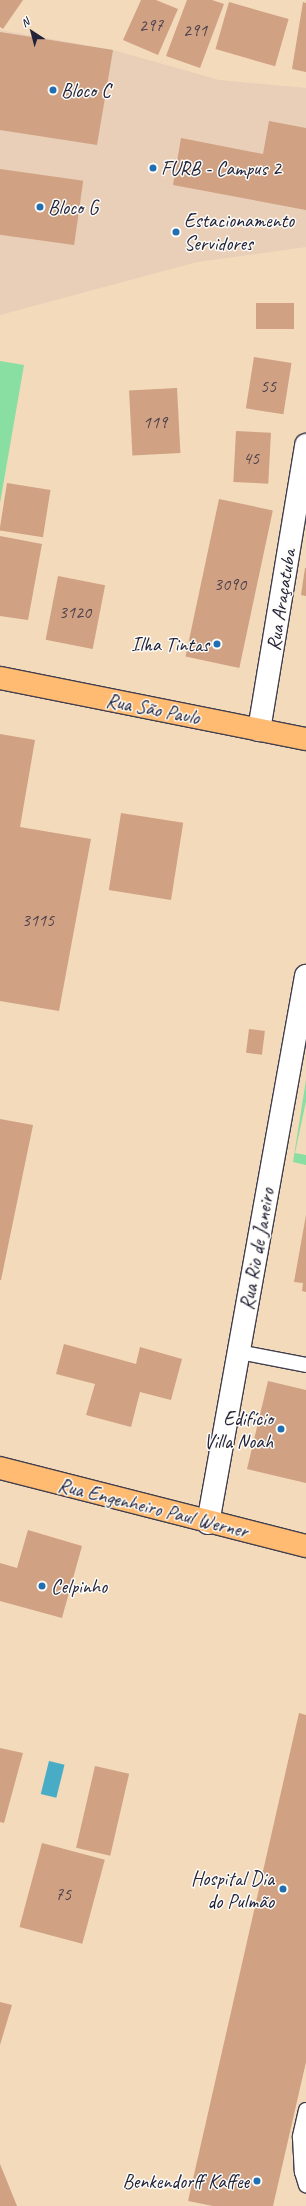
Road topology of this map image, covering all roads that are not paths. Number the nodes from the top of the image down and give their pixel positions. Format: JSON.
{"nodes":[{"id":1,"x":306,"y":445,"type":"edge"},
{"id":2,"x":0,"y":678,"type":"edge"},
{"id":3,"x":259,"y":730,"type":"junction"},
{"id":4,"x":306,"y":739,"type":"edge"},
{"id":5,"x":306,"y":976,"type":"edge"},
{"id":6,"x":239,"y":1352,"type":"junction"},
{"id":7,"x":306,"y":1365,"type":"edge"},
{"id":8,"x":0,"y":1468,"type":"edge"},
{"id":9,"x":208,"y":1523,"type":"junction"},
{"id":10,"x":306,"y":1546,"type":"edge"},
{"id":11,"x":306,"y":2110,"type":"edge"},
{"id":12,"x":306,"y":2185,"type":"edge"}],
"edges":[{"from":1,"to":3,"type":"street","name":"Rua Araçatuba"},
{"from":2,"to":3,"type":"main road","name":"Rua São Paulo"},
{"from":3,"to":4,"type":"main road","name":"Rua São Paulo"},
{"from":5,"to":6,"type":"street","name":"Rua Rio de Janeiro"},
{"from":6,"to":7,"type":"lane"},
{"from":6,"to":9,"type":"street","name":"Rua Rio de Janeiro"},
{"from":8,"to":9,"type":"main road","name":"Rua Engenheiro Paul Werner"},
{"from":9,"to":10,"type":"main road","name":"Rua Engenheiro Paul Werner"},
{"from":11,"to":12,"type":"lane"}]}
